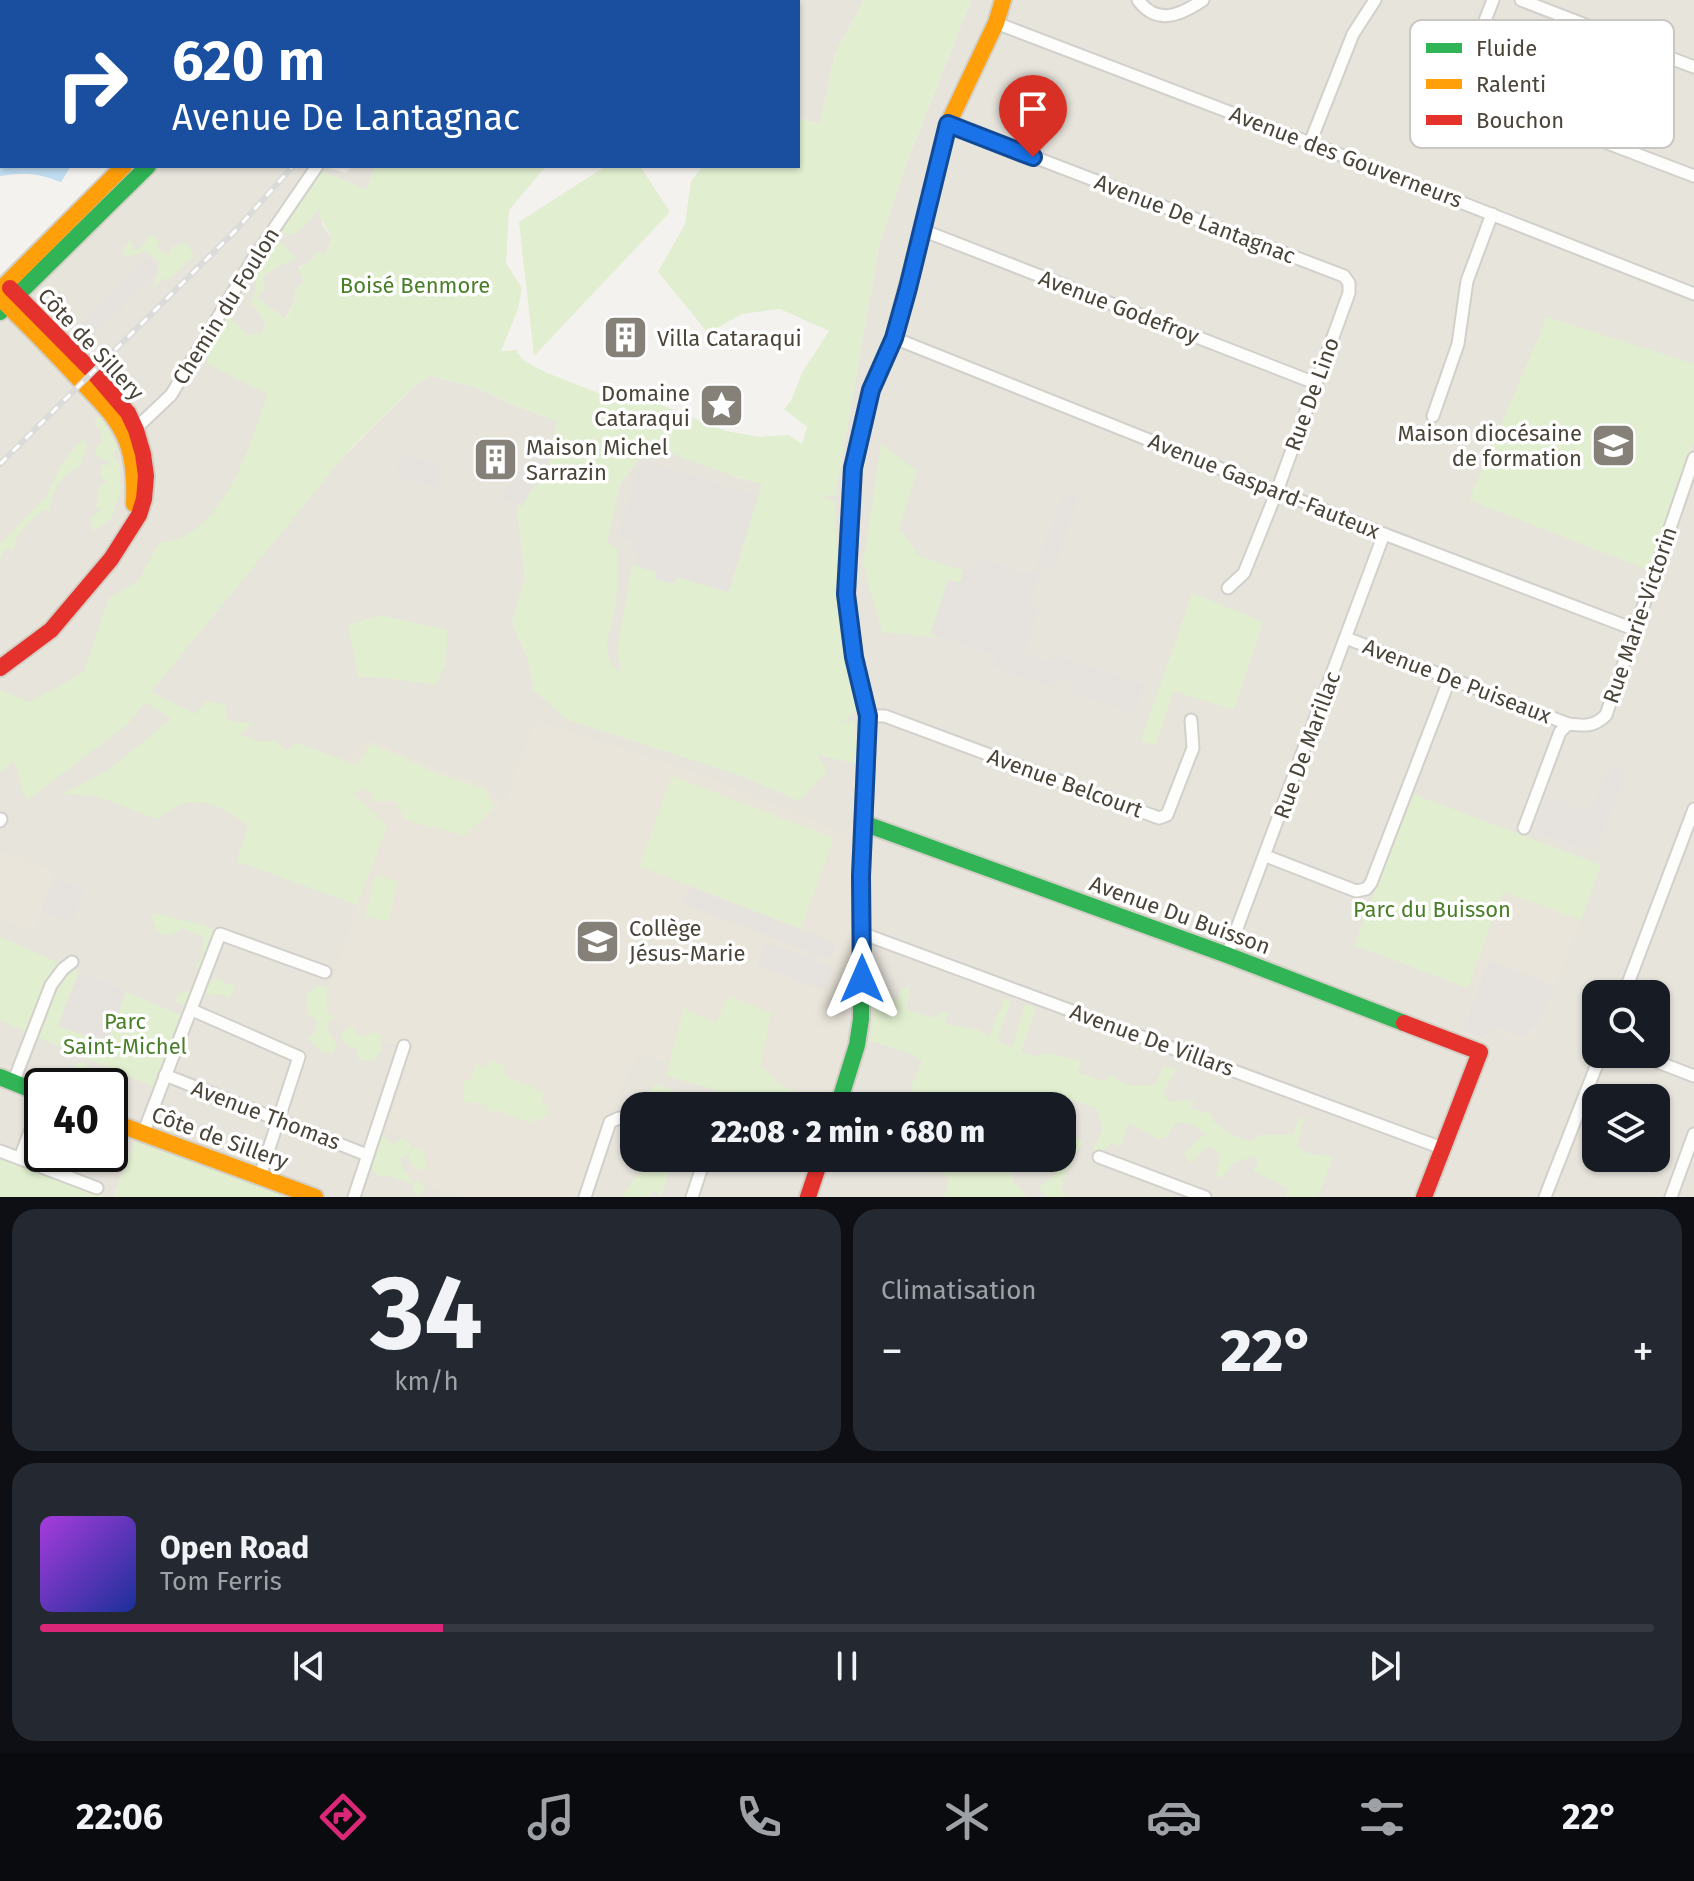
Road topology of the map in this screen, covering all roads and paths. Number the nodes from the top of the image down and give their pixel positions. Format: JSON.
{"nodes":[{"id":1,"x":1003,"y":0,"type":"edge"},
{"id":2,"x":1138,"y":0,"type":"edge"},
{"id":3,"x":1203,"y":0,"type":"edge"},
{"id":4,"x":1375,"y":0,"type":"edge"},
{"id":5,"x":1493,"y":0,"type":"edge"},
{"id":6,"x":1521,"y":0,"type":"edge"},
{"id":7,"x":1485,"y":20,"type":"edge"},
{"id":8,"x":1573,"y":20,"type":"edge"},
{"id":9,"x":996,"y":23,"type":"junction"},
{"id":10,"x":1674,"y":59,"type":"edge"},
{"id":11,"x":1694,"y":67,"type":"edge"},
{"id":12,"x":948,"y":124,"type":"junction"},
{"id":13,"x":1310,"y":143,"type":"junction"},
{"id":14,"x":1620,"y":148,"type":"edge"},
{"id":15,"x":122,"y":168,"type":"edge"},
{"id":16,"x":146,"y":168,"type":"edge"},
{"id":17,"x":316,"y":168,"type":"edge"},
{"id":18,"x":1694,"y":176,"type":"edge"},
{"id":19,"x":1492,"y":214,"type":"junction"},
{"id":20,"x":922,"y":230,"type":"junction"},
{"id":21,"x":1349,"y":283,"type":"joint"},
{"id":22,"x":1694,"y":294,"type":"edge"},
{"id":23,"x":5,"y":298,"type":"edge"},
{"id":24,"x":894,"y":338,"type":"junction"},
{"id":25,"x":1315,"y":383,"type":"junction"},
{"id":26,"x":1433,"y":416,"type":"dead end"},
{"id":27,"x":130,"y":433,"type":"junction"},
{"id":28,"x":1694,"y":458,"type":"edge"},
{"id":29,"x":1277,"y":491,"type":"junction"},
{"id":30,"x":1384,"y":534,"type":"junction"},
{"id":31,"x":1228,"y":588,"type":"dead end"},
{"id":32,"x":1636,"y":630,"type":"junction"},
{"id":33,"x":1346,"y":638,"type":"junction"},
{"id":34,"x":0,"y":668,"type":"edge"},
{"id":35,"x":1450,"y":678,"type":"junction"},
{"id":36,"x":868,"y":716,"type":"junction"},
{"id":37,"x":1191,"y":720,"type":"dead end"},
{"id":38,"x":1568,"y":724,"type":"junction"},
{"id":39,"x":1694,"y":809,"type":"edge"},
{"id":40,"x":863,"y":823,"type":"junction"},
{"id":41,"x":1524,"y":828,"type":"dead end"},
{"id":42,"x":1266,"y":856,"type":"junction"},
{"id":43,"x":861,"y":933,"type":"junction"},
{"id":44,"x":1227,"y":955,"type":"junction"},
{"id":45,"x":72,"y":962,"type":"dead end"},
{"id":46,"x":325,"y":972,"type":"dead end"},
{"id":47,"x":1629,"y":980,"type":"edge"},
{"id":48,"x":192,"y":1010,"type":"junction"},
{"id":49,"x":404,"y":1046,"type":"dead end"},
{"id":50,"x":1670,"y":1067,"type":"edge"},
{"id":51,"x":1596,"y":1068,"type":"edge"},
{"id":52,"x":165,"y":1075,"type":"junction"},
{"id":53,"x":1694,"y":1076,"type":"edge"},
{"id":54,"x":7,"y":1080,"type":"edge"},
{"id":55,"x":842,"y":1092,"type":"edge"},
{"id":56,"x":620,"y":1118,"type":"edge"},
{"id":57,"x":278,"y":1120,"type":"junction"},
{"id":58,"x":128,"y":1128,"type":"edge"},
{"id":59,"x":143,"y":1134,"type":"junction"},
{"id":60,"x":1694,"y":1134,"type":"edge"},
{"id":61,"x":24,"y":1147,"type":"edge"},
{"id":62,"x":1442,"y":1148,"type":"junction"},
{"id":63,"x":0,"y":1151,"type":"edge"},
{"id":64,"x":367,"y":1155,"type":"junction"},
{"id":65,"x":1099,"y":1157,"type":"dead end"},
{"id":66,"x":20,"y":1158,"type":"junction"},
{"id":67,"x":700,"y":1172,"type":"edge"},
{"id":68,"x":818,"y":1172,"type":"edge"},
{"id":69,"x":260,"y":1176,"type":"junction"},
{"id":70,"x":97,"y":1188,"type":"dead end"},
{"id":71,"x":813,"y":1195,"type":"edge"},
{"id":72,"x":315,"y":1197,"type":"edge"},
{"id":73,"x":354,"y":1197,"type":"edge"},
{"id":74,"x":585,"y":1197,"type":"edge"},
{"id":75,"x":692,"y":1197,"type":"edge"},
{"id":76,"x":1205,"y":1197,"type":"edge"},
{"id":77,"x":1424,"y":1197,"type":"edge"},
{"id":78,"x":1545,"y":1197,"type":"edge"},
{"id":79,"x":1671,"y":1197,"type":"edge"}],
"edges":[{"from":1,"to":9,"type":"street"},
{"from":2,"to":3,"type":"street"},
{"from":4,"to":13,"type":"street"},
{"from":5,"to":7,"type":"street"},
{"from":6,"to":8,"type":"street"},
{"from":9,"to":12,"type":"street"},
{"from":9,"to":13,"type":"street","name":"Avenue des Gouverneurs"},
{"from":10,"to":11,"type":"street"},
{"from":12,"to":20,"type":"street"},
{"from":12,"to":21,"type":"street","name":"Avenue De Lantagnac"},
{"from":13,"to":19,"type":"street","name":"Avenue des Gouverneurs"},
{"from":14,"to":18,"type":"street"},
{"from":15,"to":23,"type":"street"},
{"from":16,"to":23,"type":"street"},
{"from":17,"to":27,"type":"street","name":"Chemin du Foulon"},
{"from":19,"to":22,"type":"street","name":"Avenue des Gouverneurs"},
{"from":19,"to":26,"type":"street"},
{"from":20,"to":24,"type":"street"},
{"from":20,"to":25,"type":"street","name":"Avenue Godefroy"},
{"from":21,"to":25,"type":"street","name":"Rue De Lino"},
{"from":23,"to":27,"type":"street","name":"Côte de Sillery"},
{"from":24,"to":29,"type":"street","name":"Avenue Gaspard-Fauteux"},
{"from":24,"to":36,"type":"street"},
{"from":25,"to":29,"type":"street","name":"Rue De Lino"},
{"from":27,"to":34,"type":"street","name":"Côte de Sillery"},
{"from":28,"to":32,"type":"street","name":"Rue Marie-Victorin"},
{"from":29,"to":30,"type":"street","name":"Avenue Gaspard-Fauteux"},
{"from":29,"to":31,"type":"street","name":"Rue De Lino"},
{"from":30,"to":32,"type":"street","name":"Avenue Gaspard-Fauteux"},
{"from":30,"to":33,"type":"street","name":"Rue De Marillac"},
{"from":32,"to":38,"type":"street","name":"Rue Marie-Victorin"},
{"from":33,"to":35,"type":"street","name":"Avenue De Puiseaux"},
{"from":33,"to":42,"type":"street","name":"Rue De Marillac"},
{"from":35,"to":38,"type":"street","name":"Avenue De Puiseaux"},
{"from":35,"to":42,"type":"street"},
{"from":36,"to":37,"type":"street","name":"Avenue Belcourt"},
{"from":36,"to":40,"type":"street"},
{"from":38,"to":41,"type":"street"},
{"from":39,"to":47,"type":"street"},
{"from":40,"to":43,"type":"street"},
{"from":40,"to":44,"type":"street","name":"Avenue Du Buisson"},
{"from":42,"to":44,"type":"street","name":"Rue De Marillac"},
{"from":43,"to":55,"type":"street"},
{"from":43,"to":62,"type":"street","name":"Avenue De Villars"},
{"from":44,"to":62,"type":"street","name":"Avenue Du Buisson"},
{"from":45,"to":54,"type":"street"},
{"from":46,"to":48,"type":"street"},
{"from":48,"to":52,"type":"street"},
{"from":48,"to":57,"type":"street"},
{"from":49,"to":64,"type":"street"},
{"from":50,"to":53,"type":"street"},
{"from":51,"to":78,"type":"street"},
{"from":52,"to":57,"type":"street","name":"Avenue Thomas"},
{"from":52,"to":59,"type":"street"},
{"from":56,"to":74,"type":"street"},
{"from":57,"to":64,"type":"street","name":"Avenue Thomas"},
{"from":57,"to":69,"type":"street"},
{"from":58,"to":59,"type":"street","name":"Côte de Sillery"},
{"from":59,"to":69,"type":"street","name":"Côte de Sillery"},
{"from":60,"to":79,"type":"street"},
{"from":61,"to":66,"type":"street"},
{"from":62,"to":77,"type":"street"},
{"from":63,"to":66,"type":"street"},
{"from":64,"to":73,"type":"street"},
{"from":65,"to":76,"type":"street"},
{"from":66,"to":70,"type":"street"},
{"from":67,"to":75,"type":"street"},
{"from":68,"to":71,"type":"street"},
{"from":69,"to":72,"type":"street","name":"Côte de Sillery"}]}
